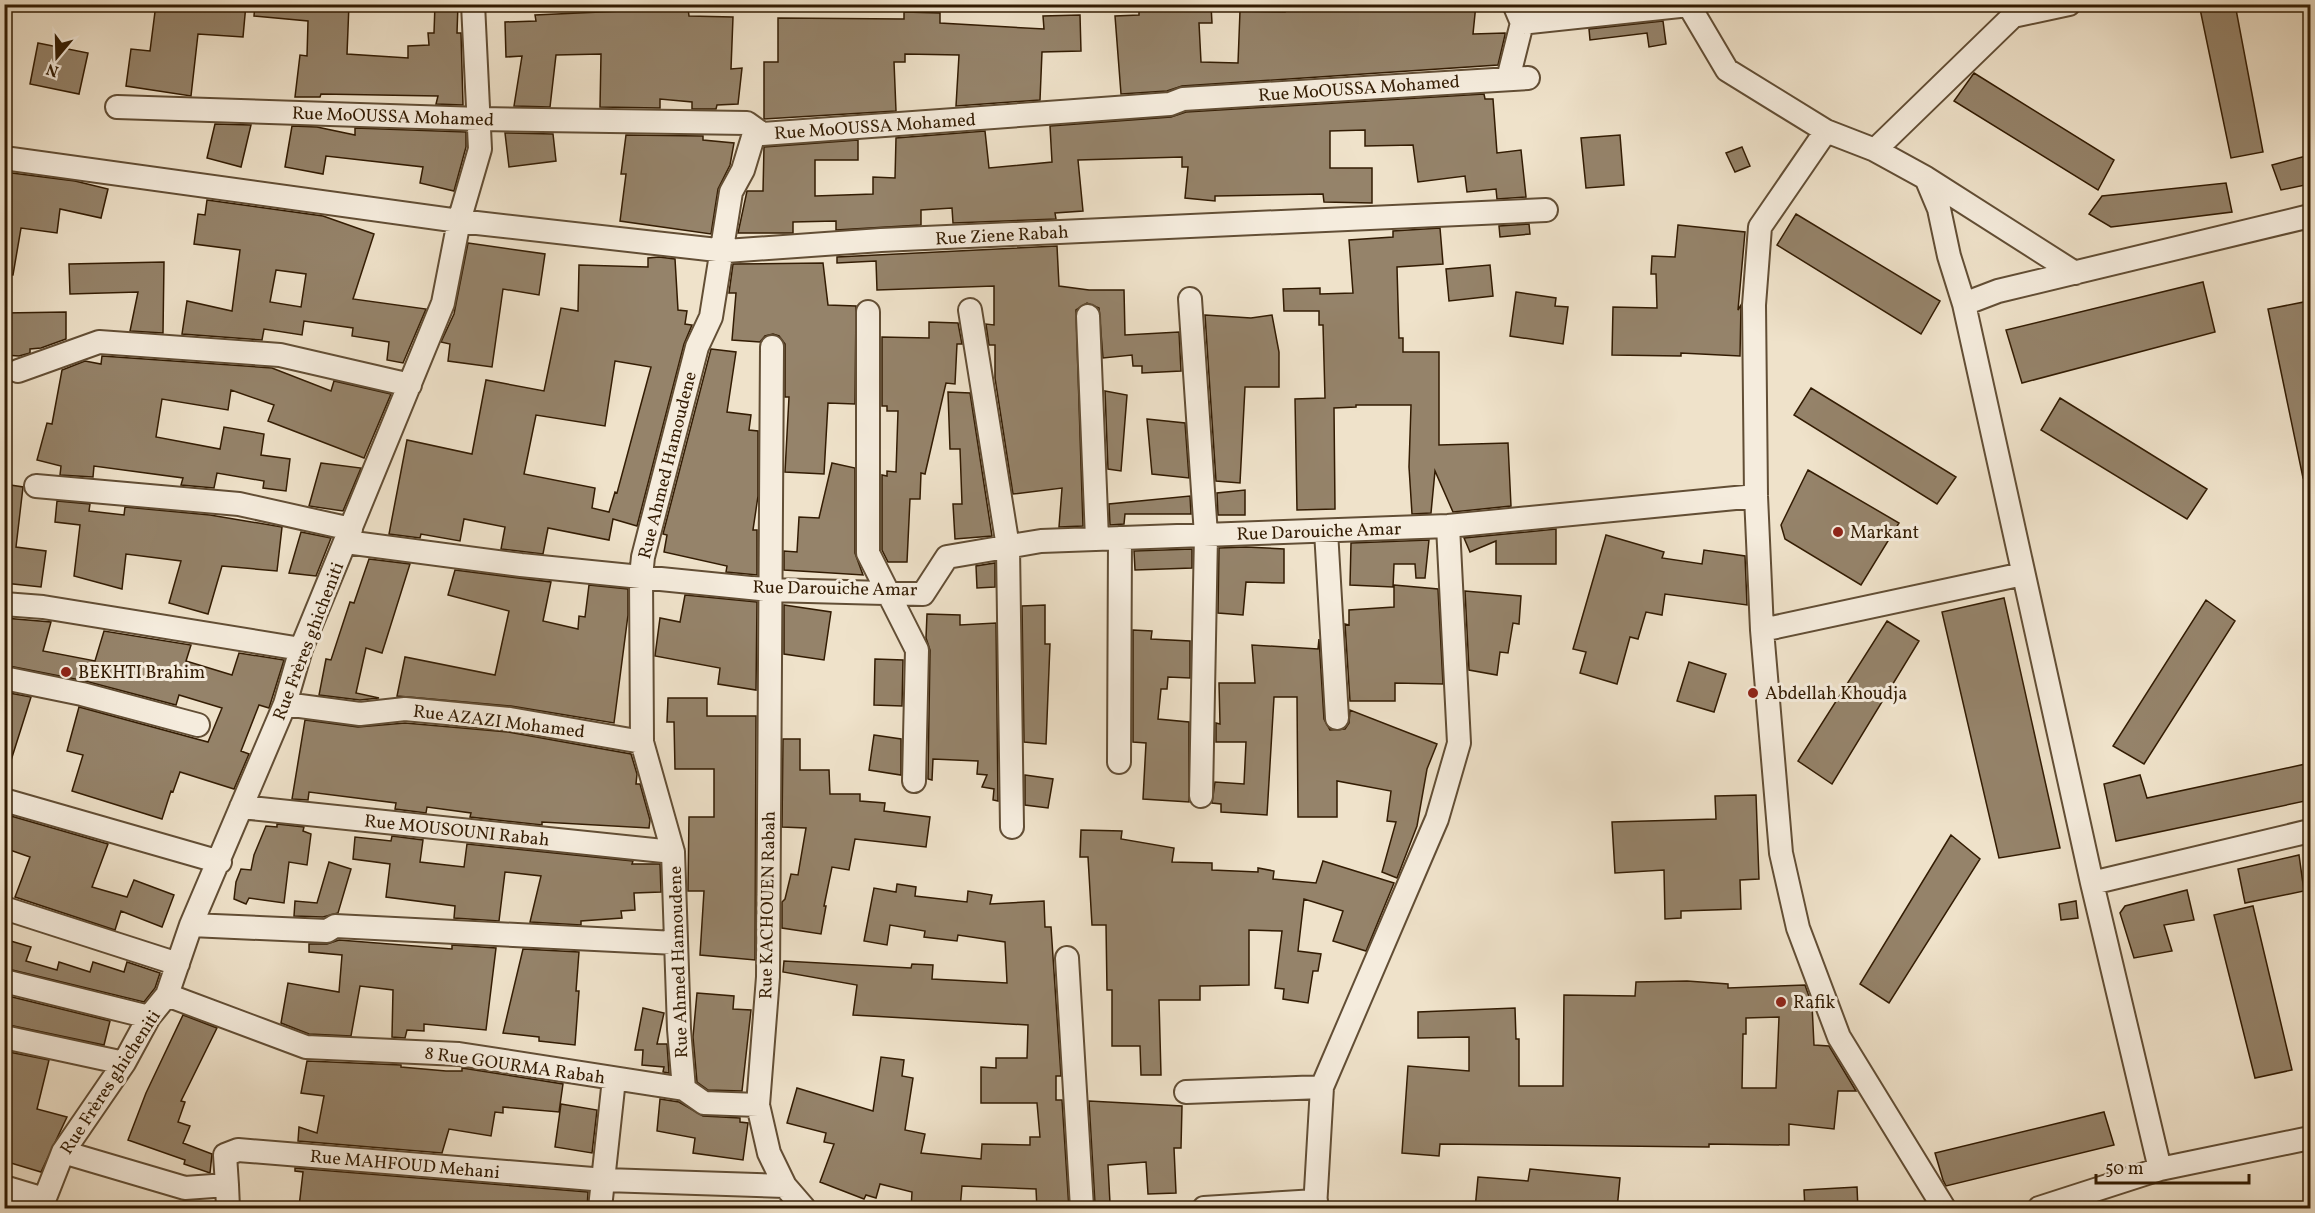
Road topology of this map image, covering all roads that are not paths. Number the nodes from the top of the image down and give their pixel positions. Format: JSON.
{"nodes":[{"id":1,"x":473,"y":4,"type":"edge"},
{"id":2,"x":2069,"y":4,"type":"edge"},
{"id":3,"x":1688,"y":5,"type":"edge"},
{"id":4,"x":1518,"y":14,"type":"edge"},
{"id":5,"x":117,"y":107,"type":"dead end"},
{"id":6,"x":480,"y":119,"type":"junction"},
{"id":7,"x":1826,"y":131,"type":"junction"},
{"id":8,"x":753,"y":137,"type":"dead end"},
{"id":9,"x":1875,"y":150,"type":"junction"},
{"id":10,"x":4,"y":158,"type":"edge"},
{"id":11,"x":1926,"y":178,"type":"junction"},
{"id":12,"x":1546,"y":210,"type":"dead end"},
{"id":13,"x":2310,"y":216,"type":"edge"},
{"id":14,"x":459,"y":221,"type":"junction"},
{"id":15,"x":722,"y":251,"type":"junction"},
{"id":16,"x":2074,"y":273,"type":"junction"},
{"id":17,"x":1190,"y":299,"type":"dead end"},
{"id":18,"x":1964,"y":304,"type":"junction"},
{"id":19,"x":970,"y":310,"type":"dead end"},
{"id":20,"x":868,"y":312,"type":"dead end"},
{"id":21,"x":1088,"y":316,"type":"dead end"},
{"id":22,"x":772,"y":347,"type":"dead end"},
{"id":23,"x":18,"y":371,"type":"dead end"},
{"id":24,"x":410,"y":385,"type":"junction"},
{"id":25,"x":36,"y":486,"type":"dead end"},
{"id":26,"x":1756,"y":496,"type":"junction"},
{"id":27,"x":1448,"y":526,"type":"junction"},
{"id":28,"x":1326,"y":531,"type":"junction"},
{"id":29,"x":349,"y":536,"type":"junction"},
{"id":30,"x":1206,"y":536,"type":"junction"},
{"id":31,"x":1120,"y":538,"type":"junction"},
{"id":32,"x":1097,"y":539,"type":"junction"},
{"id":33,"x":1008,"y":547,"type":"junction"},
{"id":34,"x":2023,"y":574,"type":"junction"},
{"id":35,"x":641,"y":576,"type":"junction"},
{"id":36,"x":770,"y":590,"type":"junction"},
{"id":37,"x":888,"y":593,"type":"junction"},
{"id":38,"x":4,"y":604,"type":"edge"},
{"id":39,"x":1762,"y":630,"type":"junction"},
{"id":40,"x":301,"y":649,"type":"junction"},
{"id":41,"x":4,"y":678,"type":"edge"},
{"id":42,"x":285,"y":704,"type":"junction"},
{"id":43,"x":1337,"y":718,"type":"dead end"},
{"id":44,"x":198,"y":725,"type":"dead end"},
{"id":45,"x":642,"y":742,"type":"junction"},
{"id":46,"x":1119,"y":762,"type":"dead end"},
{"id":47,"x":914,"y":781,"type":"dead end"},
{"id":48,"x":1201,"y":796,"type":"dead end"},
{"id":49,"x":4,"y":800,"type":"edge"},
{"id":50,"x":241,"y":807,"type":"junction"},
{"id":51,"x":1012,"y":827,"type":"dead end"},
{"id":52,"x":2310,"y":831,"type":"edge"},
{"id":53,"x":673,"y":852,"type":"junction"},
{"id":54,"x":220,"y":862,"type":"junction"},
{"id":55,"x":2092,"y":883,"type":"junction"},
{"id":56,"x":4,"y":908,"type":"edge"},
{"id":57,"x":191,"y":925,"type":"junction"},
{"id":58,"x":676,"y":943,"type":"junction"},
{"id":59,"x":1067,"y":958,"type":"dead end"},
{"id":60,"x":178,"y":964,"type":"junction"},
{"id":61,"x":4,"y":981,"type":"edge"},
{"id":62,"x":167,"y":995,"type":"junction"},
{"id":63,"x":149,"y":1017,"type":"junction"},
{"id":64,"x":4,"y":1037,"type":"edge"},
{"id":65,"x":124,"y":1063,"type":"junction"},
{"id":66,"x":614,"y":1079,"type":"junction"},
{"id":67,"x":1322,"y":1087,"type":"junction"},
{"id":68,"x":684,"y":1089,"type":"junction"},
{"id":69,"x":1186,"y":1092,"type":"dead end"},
{"id":70,"x":758,"y":1105,"type":"junction"},
{"id":71,"x":2310,"y":1138,"type":"edge"},
{"id":72,"x":63,"y":1152,"type":"junction"},
{"id":73,"x":2160,"y":1169,"type":"junction"},
{"id":74,"x":605,"y":1180,"type":"junction"},
{"id":75,"x":227,"y":1185,"type":"junction"},
{"id":76,"x":785,"y":1186,"type":"junction"},
{"id":77,"x":4,"y":1187,"type":"edge"},
{"id":78,"x":43,"y":1204,"type":"edge"},
{"id":79,"x":1315,"y":1205,"type":"edge"},
{"id":80,"x":228,"y":1209,"type":"edge"},
{"id":81,"x":600,"y":1209,"type":"edge"},
{"id":82,"x":804,"y":1209,"type":"edge"},
{"id":83,"x":1082,"y":1209,"type":"edge"},
{"id":84,"x":1204,"y":1209,"type":"edge"},
{"id":85,"x":1944,"y":1209,"type":"edge"},
{"id":86,"x":2039,"y":1209,"type":"edge"}],
"edges":[{"from":1,"to":6,"type":"street","name":"Rue Frères ghicheniti"},
{"from":2,"to":9,"type":"street"},
{"from":3,"to":4,"type":"street"},
{"from":3,"to":7,"type":"street"},
{"from":4,"to":6,"type":"street","name":"Rue MoOUSSA Mohamed"},
{"from":5,"to":6,"type":"street","name":"Rue MoOUSSA Mohamed"},
{"from":6,"to":14,"type":"street","name":"Rue Frères ghicheniti"},
{"from":7,"to":9,"type":"street"},
{"from":7,"to":26,"type":"street"},
{"from":8,"to":15,"type":"street","name":"Rue Ahmed Hamoudene"},
{"from":9,"to":11,"type":"street"},
{"from":10,"to":14,"type":"street","name":"Rue Ziene Rabah"},
{"from":11,"to":16,"type":"street"},
{"from":11,"to":18,"type":"street"},
{"from":12,"to":15,"type":"street","name":"Rue Ziene Rabah"},
{"from":13,"to":16,"type":"street"},
{"from":14,"to":15,"type":"street","name":"Rue Ziene Rabah"},
{"from":14,"to":24,"type":"street","name":"Rue Frères ghicheniti"},
{"from":15,"to":35,"type":"street","name":"Rue Ahmed Hamoudene"},
{"from":16,"to":18,"type":"street"},
{"from":17,"to":30,"type":"street"},
{"from":18,"to":34,"type":"street"},
{"from":19,"to":33,"type":"street"},
{"from":20,"to":37,"type":"street"},
{"from":21,"to":32,"type":"street"},
{"from":22,"to":36,"type":"street","name":"Rue KACHOUEN Rabah"},
{"from":23,"to":24,"type":"street"},
{"from":24,"to":29,"type":"street","name":"Rue Frères ghicheniti"},
{"from":25,"to":29,"type":"street","name":"Rue Darouiche Amar"},
{"from":26,"to":27,"type":"street","name":"Rue Darouiche Amar"},
{"from":26,"to":39,"type":"street"},
{"from":27,"to":28,"type":"street","name":"Rue Darouiche Amar"},
{"from":27,"to":67,"type":"street"},
{"from":28,"to":30,"type":"street","name":"Rue Darouiche Amar"},
{"from":28,"to":43,"type":"street"},
{"from":29,"to":35,"type":"street","name":"Rue Darouiche Amar"},
{"from":29,"to":40,"type":"street","name":"Rue Frères ghicheniti"},
{"from":30,"to":31,"type":"street","name":"Rue Darouiche Amar"},
{"from":30,"to":48,"type":"street"},
{"from":31,"to":32,"type":"street","name":"Rue Darouiche Amar"},
{"from":31,"to":46,"type":"street"},
{"from":32,"to":33,"type":"street","name":"Rue Darouiche Amar"},
{"from":33,"to":37,"type":"street","name":"Rue Darouiche Amar"},
{"from":33,"to":51,"type":"street"},
{"from":34,"to":39,"type":"street"},
{"from":34,"to":55,"type":"street"},
{"from":35,"to":36,"type":"street","name":"Rue Darouiche Amar"},
{"from":35,"to":45,"type":"street","name":"Rue Ahmed Hamoudene"},
{"from":36,"to":37,"type":"street","name":"Rue Darouiche Amar"},
{"from":36,"to":70,"type":"street","name":"Rue KACHOUEN Rabah"},
{"from":37,"to":47,"type":"street"},
{"from":38,"to":40,"type":"street"},
{"from":39,"to":85,"type":"street"},
{"from":40,"to":42,"type":"street","name":"Rue Frères ghicheniti"},
{"from":41,"to":44,"type":"street"},
{"from":42,"to":45,"type":"street","name":"Rue AZAZI Mohamed"},
{"from":42,"to":50,"type":"street","name":"Rue Frères ghicheniti"},
{"from":45,"to":53,"type":"street","name":"Rue Ahmed Hamoudene"},
{"from":49,"to":54,"type":"street"},
{"from":50,"to":53,"type":"street","name":"Rue MOUSOUNI Rabah"},
{"from":50,"to":54,"type":"street","name":"Rue Frères ghicheniti"},
{"from":52,"to":55,"type":"street"},
{"from":53,"to":58,"type":"street","name":"Rue Ahmed Hamoudene"},
{"from":54,"to":57,"type":"street","name":"Rue Frères ghicheniti"},
{"from":55,"to":73,"type":"street"},
{"from":56,"to":60,"type":"street"},
{"from":57,"to":58,"type":"street"},
{"from":57,"to":60,"type":"street","name":"Rue Frères ghicheniti"},
{"from":58,"to":68,"type":"street","name":"Rue Ahmed Hamoudene"},
{"from":59,"to":83,"type":"street"},
{"from":60,"to":62,"type":"street","name":"Rue Frères ghicheniti"},
{"from":61,"to":63,"type":"street"},
{"from":62,"to":63,"type":"street","name":"Rue Frères ghicheniti"},
{"from":62,"to":66,"type":"street","name":"8 Rue GOURMA Rabah"},
{"from":63,"to":65,"type":"street","name":"Rue Frères ghicheniti"},
{"from":64,"to":65,"type":"street"},
{"from":65,"to":72,"type":"street","name":"Rue Frères ghicheniti"},
{"from":66,"to":68,"type":"street","name":"8 Rue GOURMA Rabah"},
{"from":66,"to":74,"type":"street"},
{"from":67,"to":69,"type":"street"},
{"from":67,"to":79,"type":"street"},
{"from":68,"to":70,"type":"street","name":"8 Rue GOURMA Rabah"},
{"from":70,"to":76,"type":"street","name":"Rue KACHOUEN Rabah"},
{"from":71,"to":73,"type":"street"},
{"from":72,"to":75,"type":"street"},
{"from":72,"to":78,"type":"street","name":"Rue Frères ghicheniti"},
{"from":73,"to":86,"type":"street"},
{"from":74,"to":75,"type":"street","name":"Rue MAHFOUD Mehani"},
{"from":74,"to":76,"type":"street","name":"Rue MAHFOUD Mehani"},
{"from":74,"to":81,"type":"street"},
{"from":75,"to":80,"type":"street"},
{"from":76,"to":82,"type":"street","name":"Rue KACHOUEN Rabah"},
{"from":77,"to":78,"type":"street"},
{"from":79,"to":84,"type":"street"}]}
